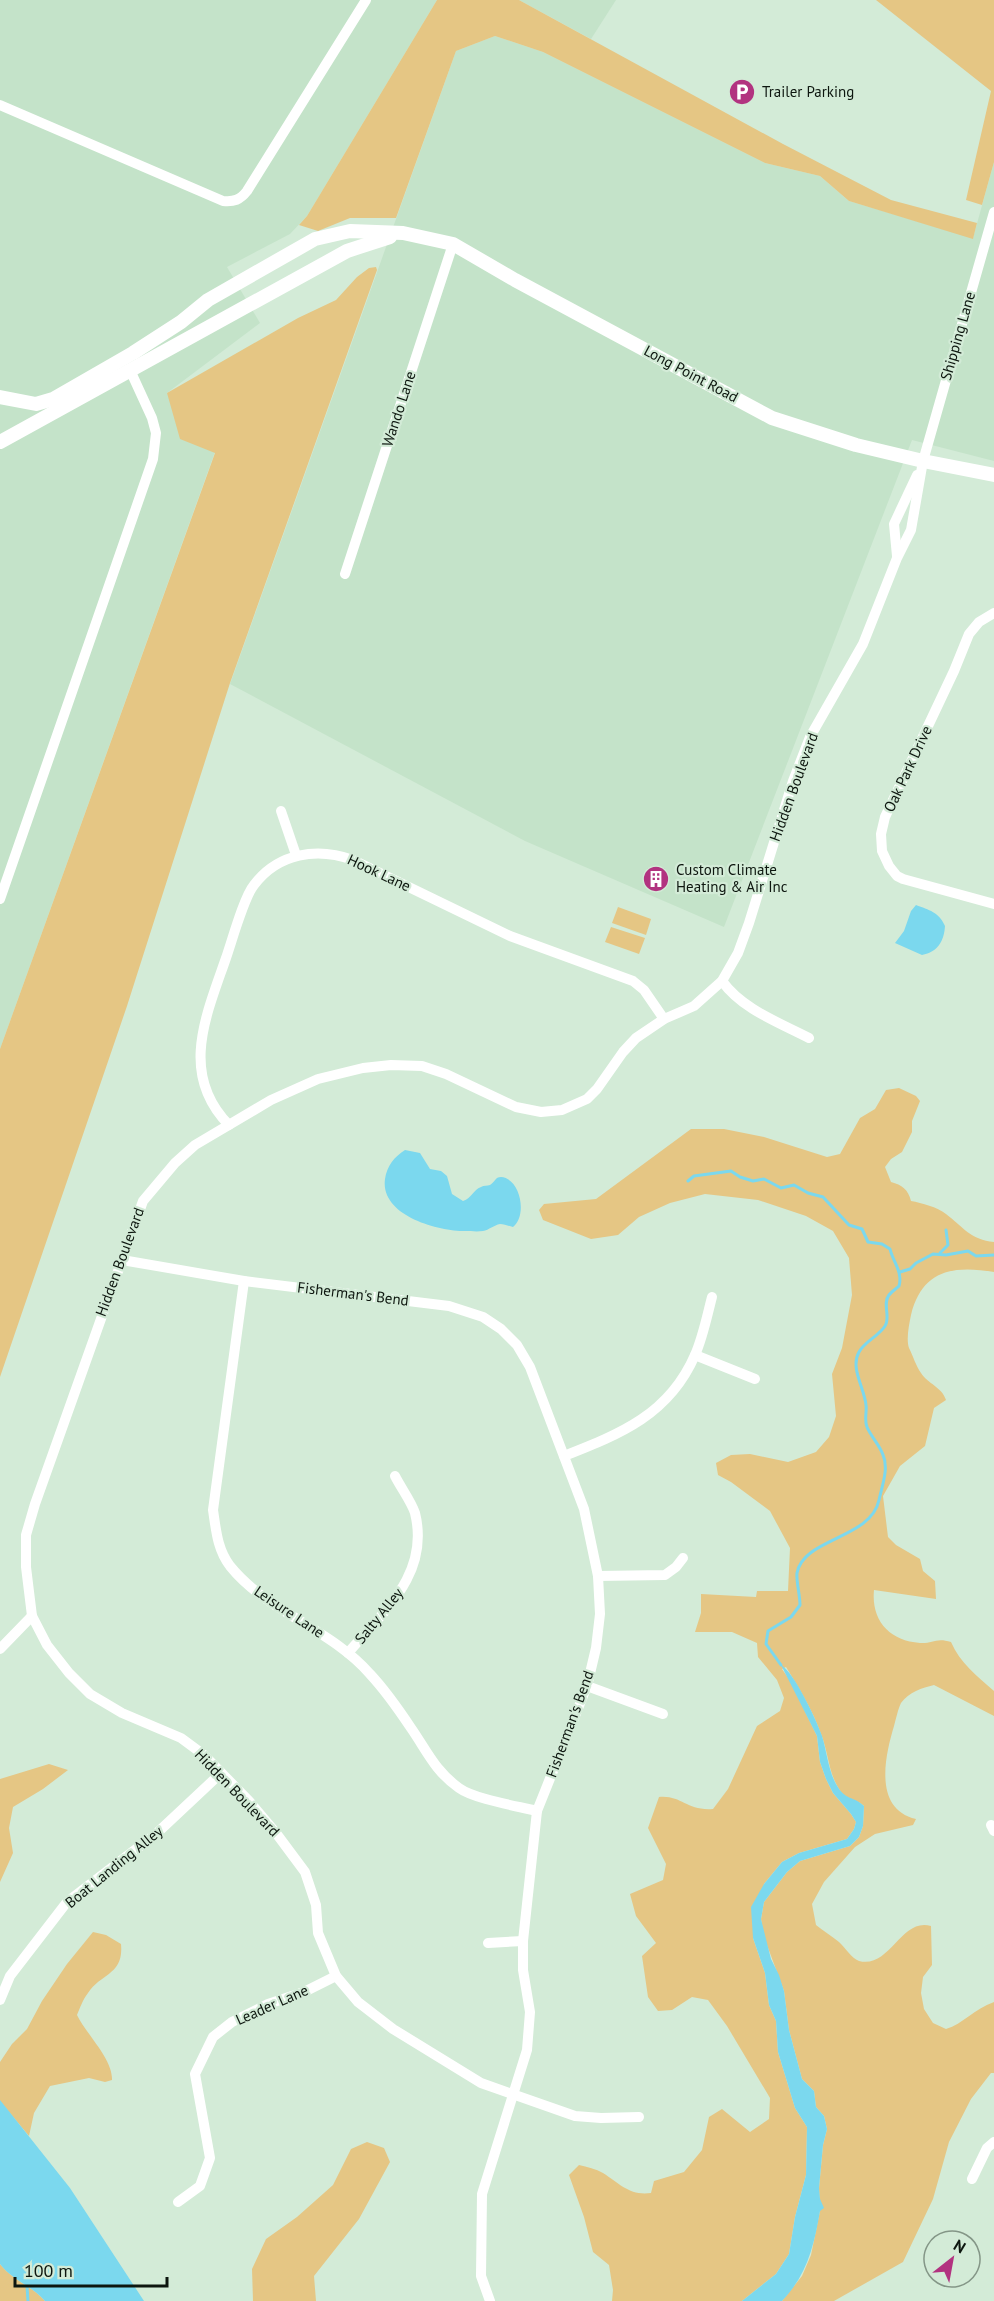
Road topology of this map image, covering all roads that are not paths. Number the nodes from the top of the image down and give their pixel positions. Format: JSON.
{"nodes":[{"id":1,"x":366,"y":0,"type":"edge"},
{"id":2,"x":0,"y":105,"type":"edge"},
{"id":3,"x":994,"y":212,"type":"edge"},
{"id":4,"x":403,"y":233,"type":"junction"},
{"id":5,"x":453,"y":244,"type":"junction"},
{"id":6,"x":130,"y":370,"type":"junction"},
{"id":7,"x":0,"y":397,"type":"edge"},
{"id":8,"x":0,"y":442,"type":"edge"},
{"id":9,"x":923,"y":461,"type":"junction"},
{"id":10,"x":994,"y":475,"type":"edge"},
{"id":11,"x":897,"y":558,"type":"junction"},
{"id":12,"x":345,"y":574,"type":"dead end"},
{"id":13,"x":994,"y":613,"type":"edge"},
{"id":14,"x":282,"y":810,"type":"dead end"},
{"id":15,"x":296,"y":855,"type":"junction"},
{"id":16,"x":0,"y":899,"type":"edge"},
{"id":17,"x":994,"y":904,"type":"edge"},
{"id":18,"x":722,"y":981,"type":"junction"},
{"id":19,"x":664,"y":1019,"type":"junction"},
{"id":20,"x":809,"y":1038,"type":"dead end"},
{"id":21,"x":229,"y":1125,"type":"junction"},
{"id":22,"x":122,"y":1260,"type":"junction"},
{"id":23,"x":244,"y":1281,"type":"junction"},
{"id":24,"x":712,"y":1297,"type":"dead end"},
{"id":25,"x":695,"y":1355,"type":"junction"},
{"id":26,"x":755,"y":1378,"type":"dead end"},
{"id":27,"x":564,"y":1456,"type":"junction"},
{"id":28,"x":395,"y":1476,"type":"dead end"},
{"id":29,"x":682,"y":1558,"type":"dead end"},
{"id":30,"x":598,"y":1576,"type":"junction"},
{"id":31,"x":32,"y":1616,"type":"junction"},
{"id":32,"x":0,"y":1649,"type":"edge"},
{"id":33,"x":348,"y":1653,"type":"junction"},
{"id":34,"x":587,"y":1686,"type":"junction"},
{"id":35,"x":663,"y":1714,"type":"dead end"},
{"id":36,"x":221,"y":1773,"type":"junction"},
{"id":37,"x":537,"y":1811,"type":"junction"},
{"id":38,"x":523,"y":1941,"type":"junction"},
{"id":39,"x":488,"y":1943,"type":"dead end"},
{"id":40,"x":336,"y":1976,"type":"junction"},
{"id":41,"x":0,"y":2000,"type":"edge"},
{"id":42,"x":513,"y":2095,"type":"junction"},
{"id":43,"x":639,"y":2117,"type":"dead end"},
{"id":44,"x":994,"y":2142,"type":"edge"},
{"id":45,"x":972,"y":2179,"type":"dead end"},
{"id":46,"x":178,"y":2202,"type":"dead end"},
{"id":47,"x":490,"y":2301,"type":"edge"}],
"edges":[{"from":1,"to":2,"type":"street"},
{"from":3,"to":9,"type":"street","name":"Shipping Lane"},
{"from":4,"to":5,"type":"main road","name":"Long Point Road"},
{"from":4,"to":6,"type":"main road"},
{"from":4,"to":7,"type":"main road","name":"Long Point Road"},
{"from":5,"to":9,"type":"main road","name":"Long Point Road"},
{"from":5,"to":12,"type":"street","name":"Wando Lane"},
{"from":6,"to":8,"type":"main road"},
{"from":6,"to":16,"type":"street"},
{"from":9,"to":10,"type":"main road","name":"Long Point Road"},
{"from":9,"to":11,"type":"street","name":"Hidden Boulevard"},
{"from":9,"to":11,"type":"street","name":"Hidden Boulevard"},
{"from":11,"to":18,"type":"street","name":"Hidden Boulevard"},
{"from":13,"to":17,"type":"street","name":"Oak Park Drive"},
{"from":14,"to":15,"type":"street"},
{"from":15,"to":19,"type":"street","name":"Hook Lane"},
{"from":15,"to":21,"type":"street","name":"Hook Lane"},
{"from":18,"to":19,"type":"street","name":"Hidden Boulevard"},
{"from":18,"to":20,"type":"street"},
{"from":19,"to":21,"type":"street","name":"Hidden Boulevard"},
{"from":21,"to":22,"type":"street","name":"Hidden Boulevard"},
{"from":22,"to":23,"type":"street","name":"Fisherman's Bend"},
{"from":22,"to":31,"type":"street","name":"Hidden Boulevard"},
{"from":23,"to":27,"type":"street","name":"Fisherman's Bend"},
{"from":23,"to":33,"type":"street","name":"Leisure Lane"},
{"from":24,"to":25,"type":"street"},
{"from":25,"to":26,"type":"street"},
{"from":25,"to":27,"type":"street"},
{"from":27,"to":30,"type":"street","name":"Fisherman's Bend"},
{"from":28,"to":33,"type":"street","name":"Salty Alley"},
{"from":29,"to":30,"type":"street"},
{"from":30,"to":34,"type":"street","name":"Fisherman's Bend"},
{"from":31,"to":32,"type":"street"},
{"from":31,"to":36,"type":"street","name":"Hidden Boulevard"},
{"from":33,"to":37,"type":"street","name":"Leisure Lane"},
{"from":34,"to":35,"type":"street"},
{"from":34,"to":37,"type":"street","name":"Fisherman's Bend"},
{"from":36,"to":40,"type":"street","name":"Hidden Boulevard"},
{"from":36,"to":41,"type":"street","name":"Boat Landing Alley"},
{"from":37,"to":38,"type":"street","name":"Fisherman's Bend"},
{"from":38,"to":39,"type":"street"},
{"from":38,"to":42,"type":"street","name":"Fisherman's Bend"},
{"from":40,"to":42,"type":"street","name":"Hidden Boulevard"},
{"from":40,"to":46,"type":"street","name":"Leader Lane"},
{"from":42,"to":43,"type":"street","name":"Hidden Boulevard"},
{"from":42,"to":47,"type":"street","name":"Fisherman's Bend"},
{"from":44,"to":45,"type":"street"}]}
